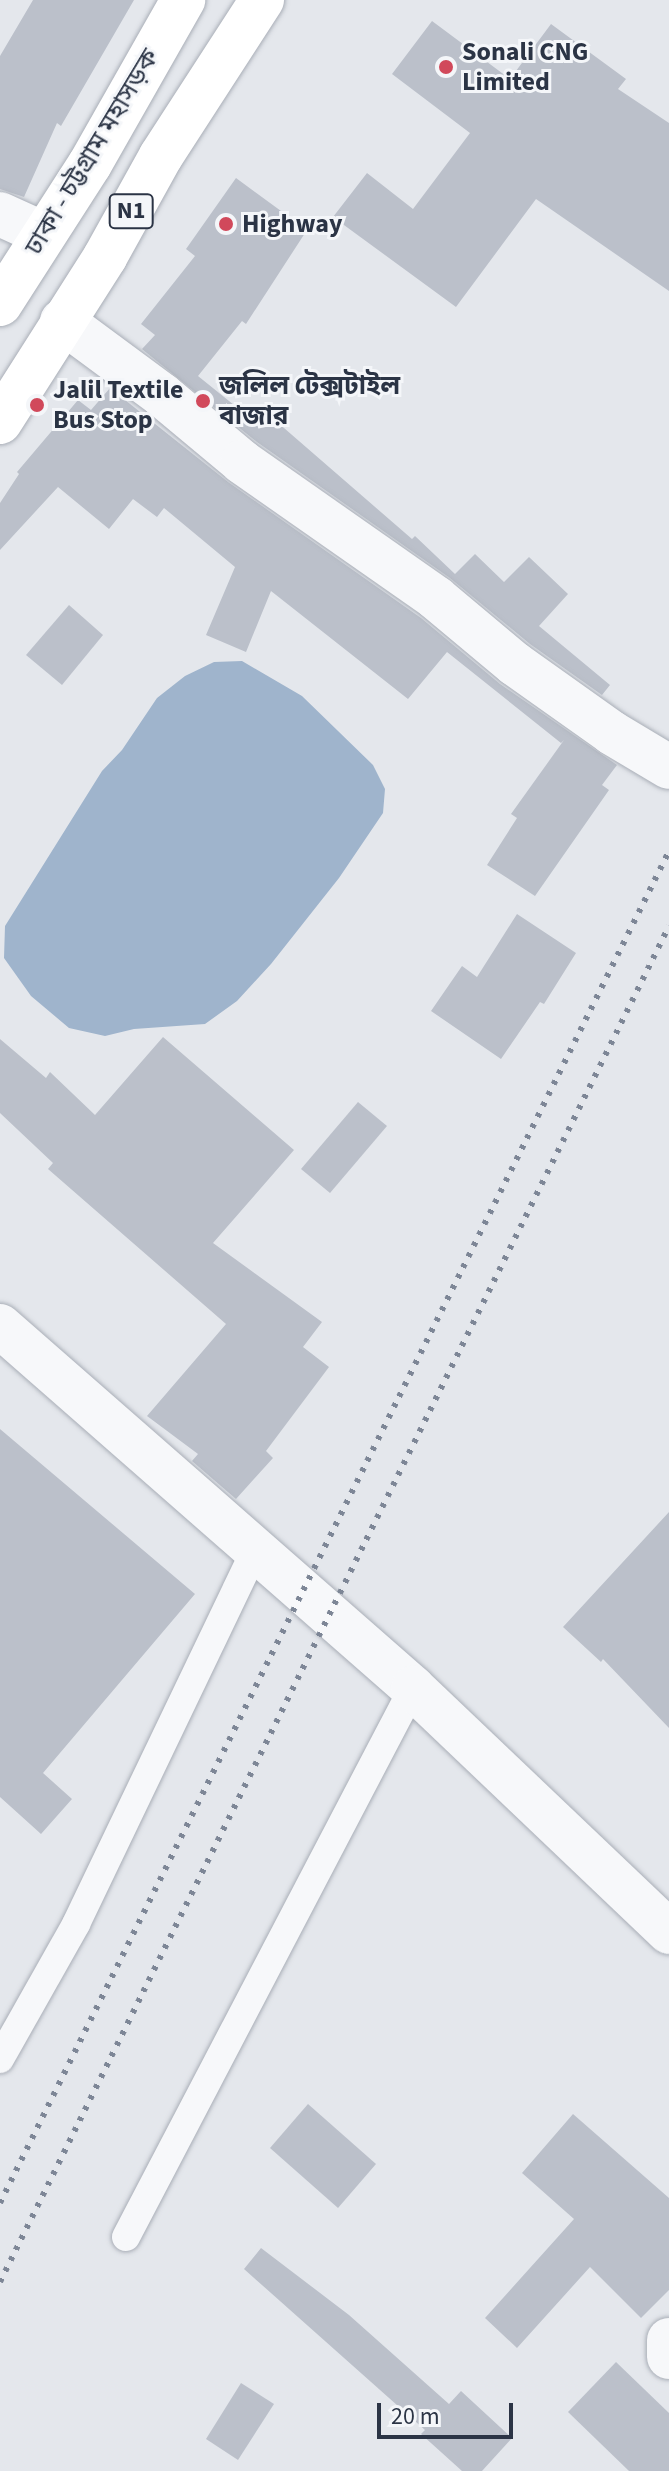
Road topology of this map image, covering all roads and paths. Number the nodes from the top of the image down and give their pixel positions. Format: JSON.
{"nodes":[{"id":1,"x":183,"y":0,"type":"edge"},
{"id":2,"x":262,"y":0,"type":"edge"},
{"id":3,"x":0,"y":214,"type":"edge"},
{"id":4,"x":44,"y":234,"type":"junction"},
{"id":5,"x":0,"y":304,"type":"edge"},
{"id":6,"x":62,"y":321,"type":"junction"},
{"id":7,"x":0,"y":422,"type":"edge"},
{"id":8,"x":669,"y":767,"type":"edge"},
{"id":9,"x":0,"y":1326,"type":"edge"},
{"id":10,"x":255,"y":1550,"type":"junction"},
{"id":11,"x":413,"y":1688,"type":"junction"},
{"id":12,"x":669,"y":1932,"type":"edge"},
{"id":13,"x":0,"y":2059,"type":"edge"},
{"id":14,"x":126,"y":2237,"type":"dead end"},
{"id":15,"x":669,"y":2340,"type":"edge"},
{"id":16,"x":669,"y":2357,"type":"edge"}],
"edges":[{"from":1,"to":4,"type":"highway","name":"ঢাকা - চট্টগ্রাম মহাসড়ক","number":"N1"},
{"from":2,"to":6,"type":"highway","number":"N1"},
{"from":3,"to":4,"type":"street"},
{"from":4,"to":5,"type":"highway","name":"ঢাকা - চট্টগ্রাম মহাসড়ক","number":"N1"},
{"from":6,"to":7,"type":"highway","number":"N1"},
{"from":6,"to":8,"type":"street"},
{"from":9,"to":10,"type":"street"},
{"from":10,"to":11,"type":"street"},
{"from":10,"to":13,"type":"lane"},
{"from":11,"to":12,"type":"street"},
{"from":11,"to":14,"type":"lane"},
{"from":15,"to":16,"type":"street"}]}
